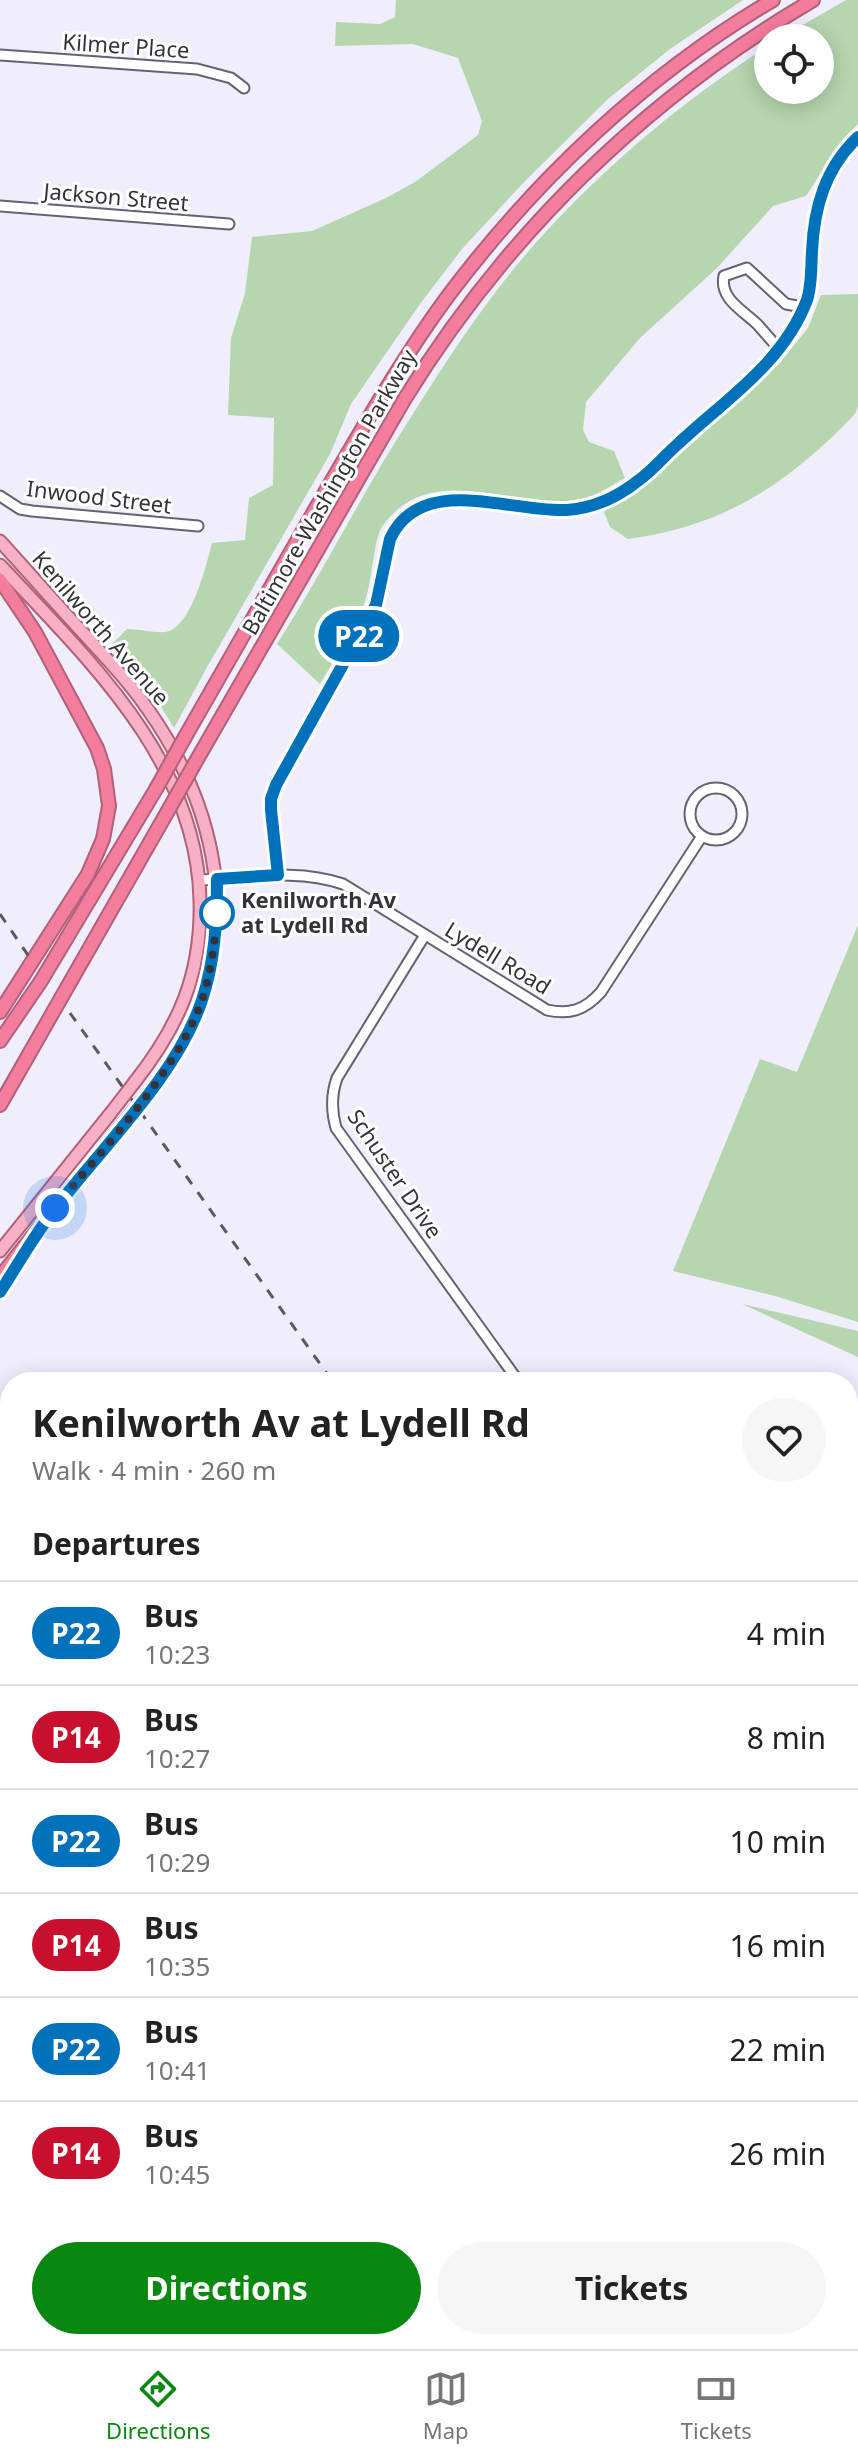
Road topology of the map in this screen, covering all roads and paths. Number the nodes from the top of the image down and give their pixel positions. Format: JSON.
{"nodes":[{"id":1,"x":773,"y":0,"type":"edge"},
{"id":2,"x":813,"y":0,"type":"edge"},
{"id":3,"x":0,"y":55,"type":"edge"},
{"id":4,"x":244,"y":88,"type":"dead end"},
{"id":5,"x":858,"y":137,"type":"edge"},
{"id":6,"x":0,"y":206,"type":"edge"},
{"id":7,"x":229,"y":224,"type":"dead end"},
{"id":8,"x":803,"y":307,"type":"junction"},
{"id":9,"x":779,"y":349,"type":"junction"},
{"id":10,"x":0,"y":496,"type":"edge"},
{"id":11,"x":198,"y":526,"type":"dead end"},
{"id":12,"x":0,"y":541,"type":"edge"},
{"id":13,"x":0,"y":565,"type":"edge"},
{"id":14,"x":0,"y":580,"type":"edge"},
{"id":15,"x":702,"y":836,"type":"junction"},
{"id":16,"x":278,"y":875,"type":"junction"},
{"id":17,"x":217,"y":879,"type":"junction"},
{"id":18,"x":199,"y":880,"type":"junction"},
{"id":19,"x":425,"y":935,"type":"junction"},
{"id":20,"x":0,"y":1012,"type":"edge"},
{"id":21,"x":0,"y":1041,"type":"edge"},
{"id":22,"x":0,"y":1105,"type":"edge"},
{"id":23,"x":55,"y":1208,"type":"junction"},
{"id":24,"x":0,"y":1251,"type":"edge"},
{"id":25,"x":0,"y":1277,"type":"edge"},
{"id":26,"x":0,"y":1292,"type":"edge"},
{"id":27,"x":512,"y":1372,"type":"edge"}],
"edges":[{"from":1,"to":21,"type":"highway","name":"Baltimore-Washington Parkway","bridge":true},
{"from":2,"to":22,"type":"highway","name":"Baltimore-Washington Parkway","bridge":true},
{"from":3,"to":4,"type":"street","name":"Kilmer Place"},
{"from":5,"to":8,"type":"street"},
{"from":6,"to":7,"type":"street","name":"Jackson Street"},
{"from":8,"to":9,"type":"street"},
{"from":8,"to":9,"type":"street"},
{"from":9,"to":16,"type":"street"},
{"from":10,"to":11,"type":"street","name":"Inwood Street"},
{"from":12,"to":17,"type":"main road","name":"Kenilworth Avenue"},
{"from":13,"to":18,"type":"main road","name":"Kenilworth Avenue"},
{"from":14,"to":20,"type":"highway"},
{"from":15,"to":15,"type":"street"},
{"from":15,"to":19,"type":"street","name":"Lydell Road"},
{"from":16,"to":17,"type":"street","name":"Lydell Road"},
{"from":16,"to":19,"type":"street","name":"Lydell Road"},
{"from":17,"to":18,"type":"street","name":"Lydell Road"},
{"from":17,"to":23,"type":"main road","name":"Kenilworth Avenue","bridge":true},
{"from":18,"to":24,"type":"main road","name":"Kenilworth Avenue","bridge":true},
{"from":19,"to":27,"type":"street","name":"Schuster Drive"},
{"from":23,"to":25,"type":"highway"},
{"from":23,"to":26,"type":"main road","name":"Kenilworth Avenue"}]}
